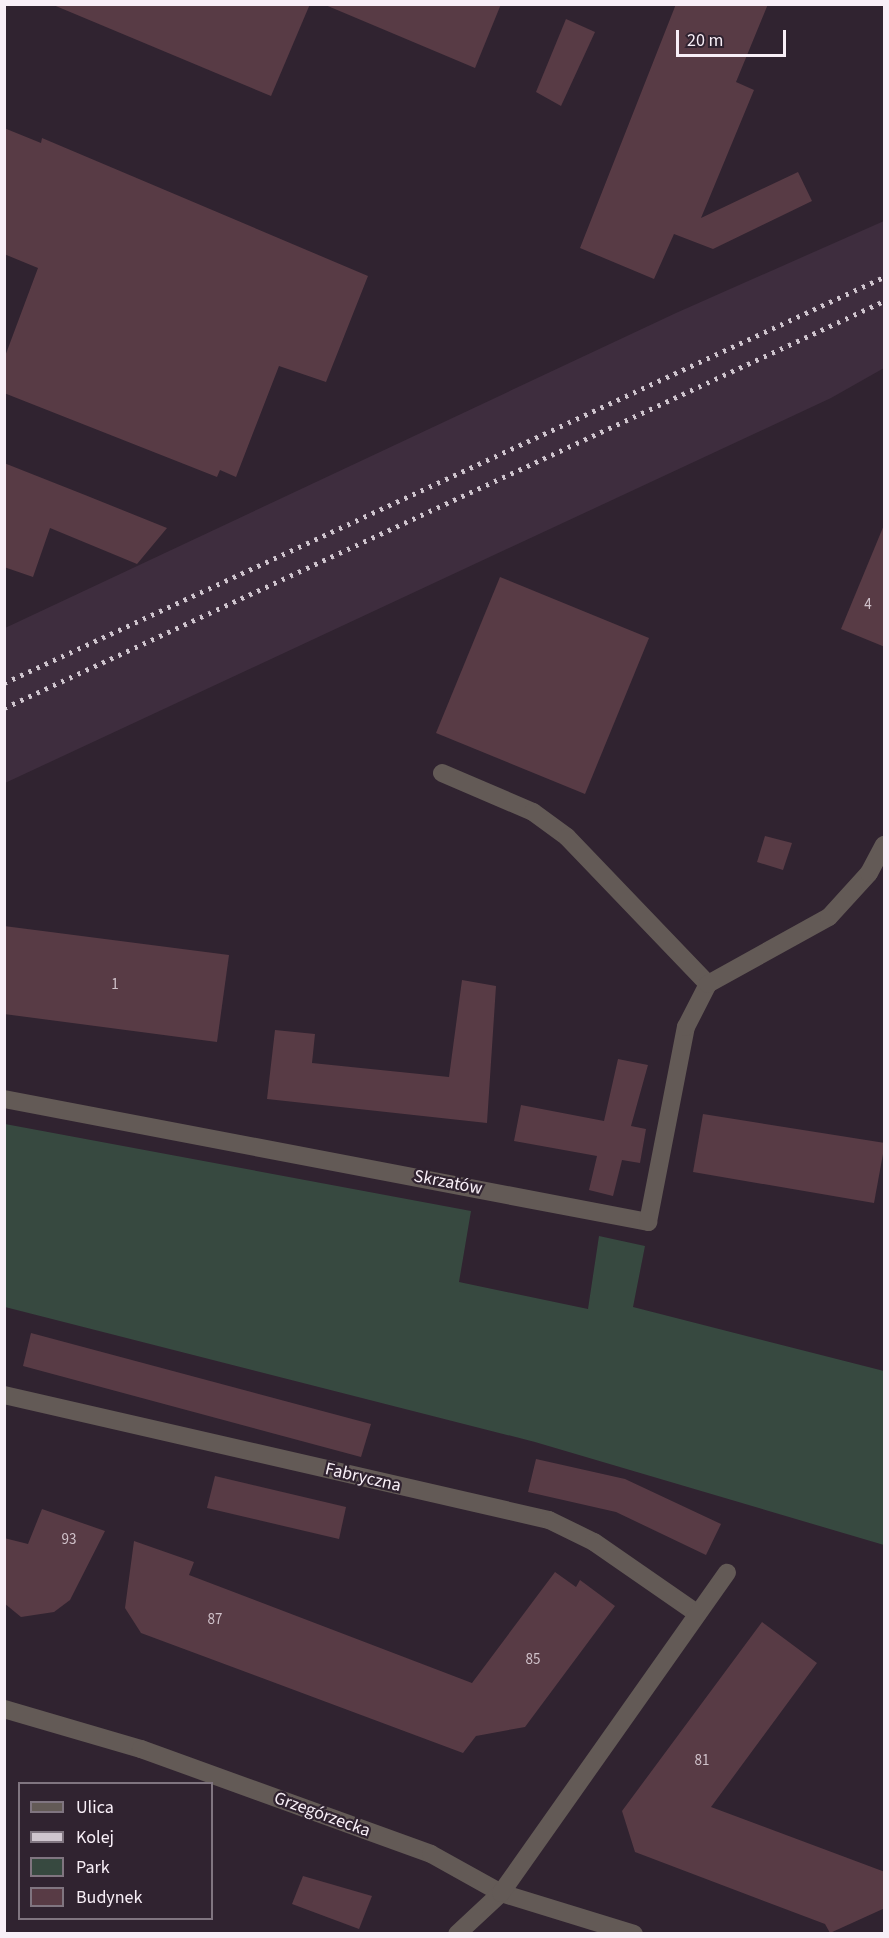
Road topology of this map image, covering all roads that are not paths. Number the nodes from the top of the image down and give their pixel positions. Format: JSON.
{"nodes":[{"id":1,"x":442,"y":773,"type":"dead end"},
{"id":2,"x":885,"y":845,"type":"edge"},
{"id":3,"x":708,"y":984,"type":"junction"},
{"id":4,"x":4,"y":1099,"type":"edge"},
{"id":5,"x":4,"y":1395,"type":"edge"},
{"id":6,"x":727,"y":1574,"type":"dead end"},
{"id":7,"x":698,"y":1614,"type":"junction"},
{"id":8,"x":4,"y":1709,"type":"edge"},
{"id":9,"x":501,"y":1893,"type":"junction"},
{"id":10,"x":457,"y":1934,"type":"edge"},
{"id":11,"x":634,"y":1934,"type":"edge"}],
"edges":[{"from":1,"to":3,"type":"street"},
{"from":2,"to":3,"type":"street"},
{"from":3,"to":4,"type":"street","name":"Skrzatów"},
{"from":5,"to":7,"type":"street","name":"Fabryczna"},
{"from":6,"to":7,"type":"street"},
{"from":7,"to":9,"type":"street"},
{"from":8,"to":9,"type":"street","name":"Grzegórzecka"},
{"from":9,"to":10,"type":"street"},
{"from":9,"to":11,"type":"street","name":"Grzegórzecka"}]}
